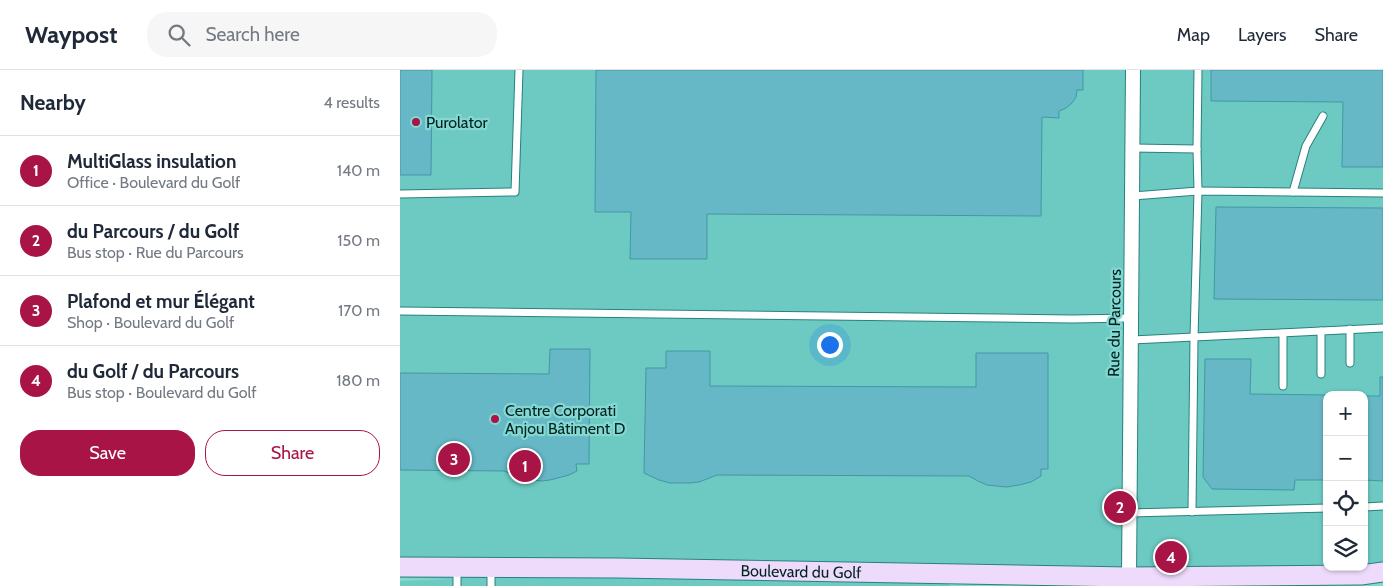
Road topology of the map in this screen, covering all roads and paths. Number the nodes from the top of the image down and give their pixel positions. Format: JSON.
{"nodes":[{"id":1,"x":520,"y":70,"type":"edge"},
{"id":2,"x":1134,"y":70,"type":"edge"},
{"id":3,"x":1198,"y":70,"type":"edge"},
{"id":4,"x":1322,"y":116,"type":"dead end"},
{"id":5,"x":1133,"y":148,"type":"junction"},
{"id":6,"x":1197,"y":149,"type":"junction"},
{"id":7,"x":1198,"y":191,"type":"junction"},
{"id":8,"x":1293,"y":192,"type":"junction"},
{"id":9,"x":1383,"y":193,"type":"edge"},
{"id":10,"x":400,"y":194,"type":"edge"},
{"id":11,"x":1133,"y":196,"type":"junction"},
{"id":12,"x":400,"y":312,"type":"edge"},
{"id":13,"x":1132,"y":318,"type":"junction"},
{"id":14,"x":1383,"y":328,"type":"edge"},
{"id":15,"x":1350,"y":329,"type":"junction"},
{"id":16,"x":1321,"y":331,"type":"junction"},
{"id":17,"x":1283,"y":333,"type":"junction"},
{"id":18,"x":1194,"y":338,"type":"junction"},
{"id":19,"x":1132,"y":340,"type":"junction"},
{"id":20,"x":1350,"y":363,"type":"dead end"},
{"id":21,"x":1321,"y":374,"type":"dead end"},
{"id":22,"x":1283,"y":386,"type":"dead end"},
{"id":23,"x":1383,"y":506,"type":"edge"},
{"id":24,"x":1368,"y":507,"type":"edge"},
{"id":25,"x":1323,"y":508,"type":"edge"},
{"id":26,"x":1192,"y":512,"type":"junction"},
{"id":27,"x":1129,"y":513,"type":"junction"},
{"id":28,"x":400,"y":567,"type":"edge"},
{"id":29,"x":457,"y":567,"type":"junction"},
{"id":30,"x":491,"y":567,"type":"junction"},
{"id":31,"x":1383,"y":572,"type":"edge"},
{"id":32,"x":1129,"y":581,"type":"edge"},
{"id":33,"x":457,"y":586,"type":"edge"},
{"id":34,"x":491,"y":586,"type":"edge"}],
"edges":[{"from":1,"to":10,"type":"lane"},
{"from":2,"to":5,"type":"street","name":"Rue du Parcours"},
{"from":3,"to":6,"type":"lane"},
{"from":4,"to":8,"type":"lane"},
{"from":5,"to":6,"type":"lane"},
{"from":5,"to":11,"type":"street","name":"Rue du Parcours"},
{"from":6,"to":7,"type":"lane"},
{"from":7,"to":8,"type":"lane"},
{"from":7,"to":11,"type":"lane"},
{"from":7,"to":18,"type":"lane"},
{"from":8,"to":9,"type":"lane"},
{"from":11,"to":13,"type":"street","name":"Rue du Parcours"},
{"from":12,"to":13,"type":"lane"},
{"from":13,"to":19,"type":"street","name":"Rue du Parcours"},
{"from":14,"to":15,"type":"lane"},
{"from":15,"to":16,"type":"lane"},
{"from":15,"to":20,"type":"lane"},
{"from":16,"to":17,"type":"lane"},
{"from":16,"to":21,"type":"lane"},
{"from":17,"to":18,"type":"lane"},
{"from":17,"to":22,"type":"lane"},
{"from":18,"to":19,"type":"lane"},
{"from":18,"to":26,"type":"lane"},
{"from":19,"to":27,"type":"street","name":"Rue du Parcours"},
{"from":23,"to":24,"type":"lane"},
{"from":25,"to":26,"type":"lane"},
{"from":26,"to":27,"type":"lane"},
{"from":27,"to":32,"type":"street","name":"Rue du Parcours"},
{"from":28,"to":29,"type":"street","name":"Boulevard du Golf"},
{"from":29,"to":30,"type":"street","name":"Boulevard du Golf"},
{"from":29,"to":33,"type":"lane"},
{"from":30,"to":32,"type":"street","name":"Boulevard du Golf"},
{"from":30,"to":34,"type":"lane"},
{"from":31,"to":32,"type":"street","name":"Boulevard du Golf"}]}
